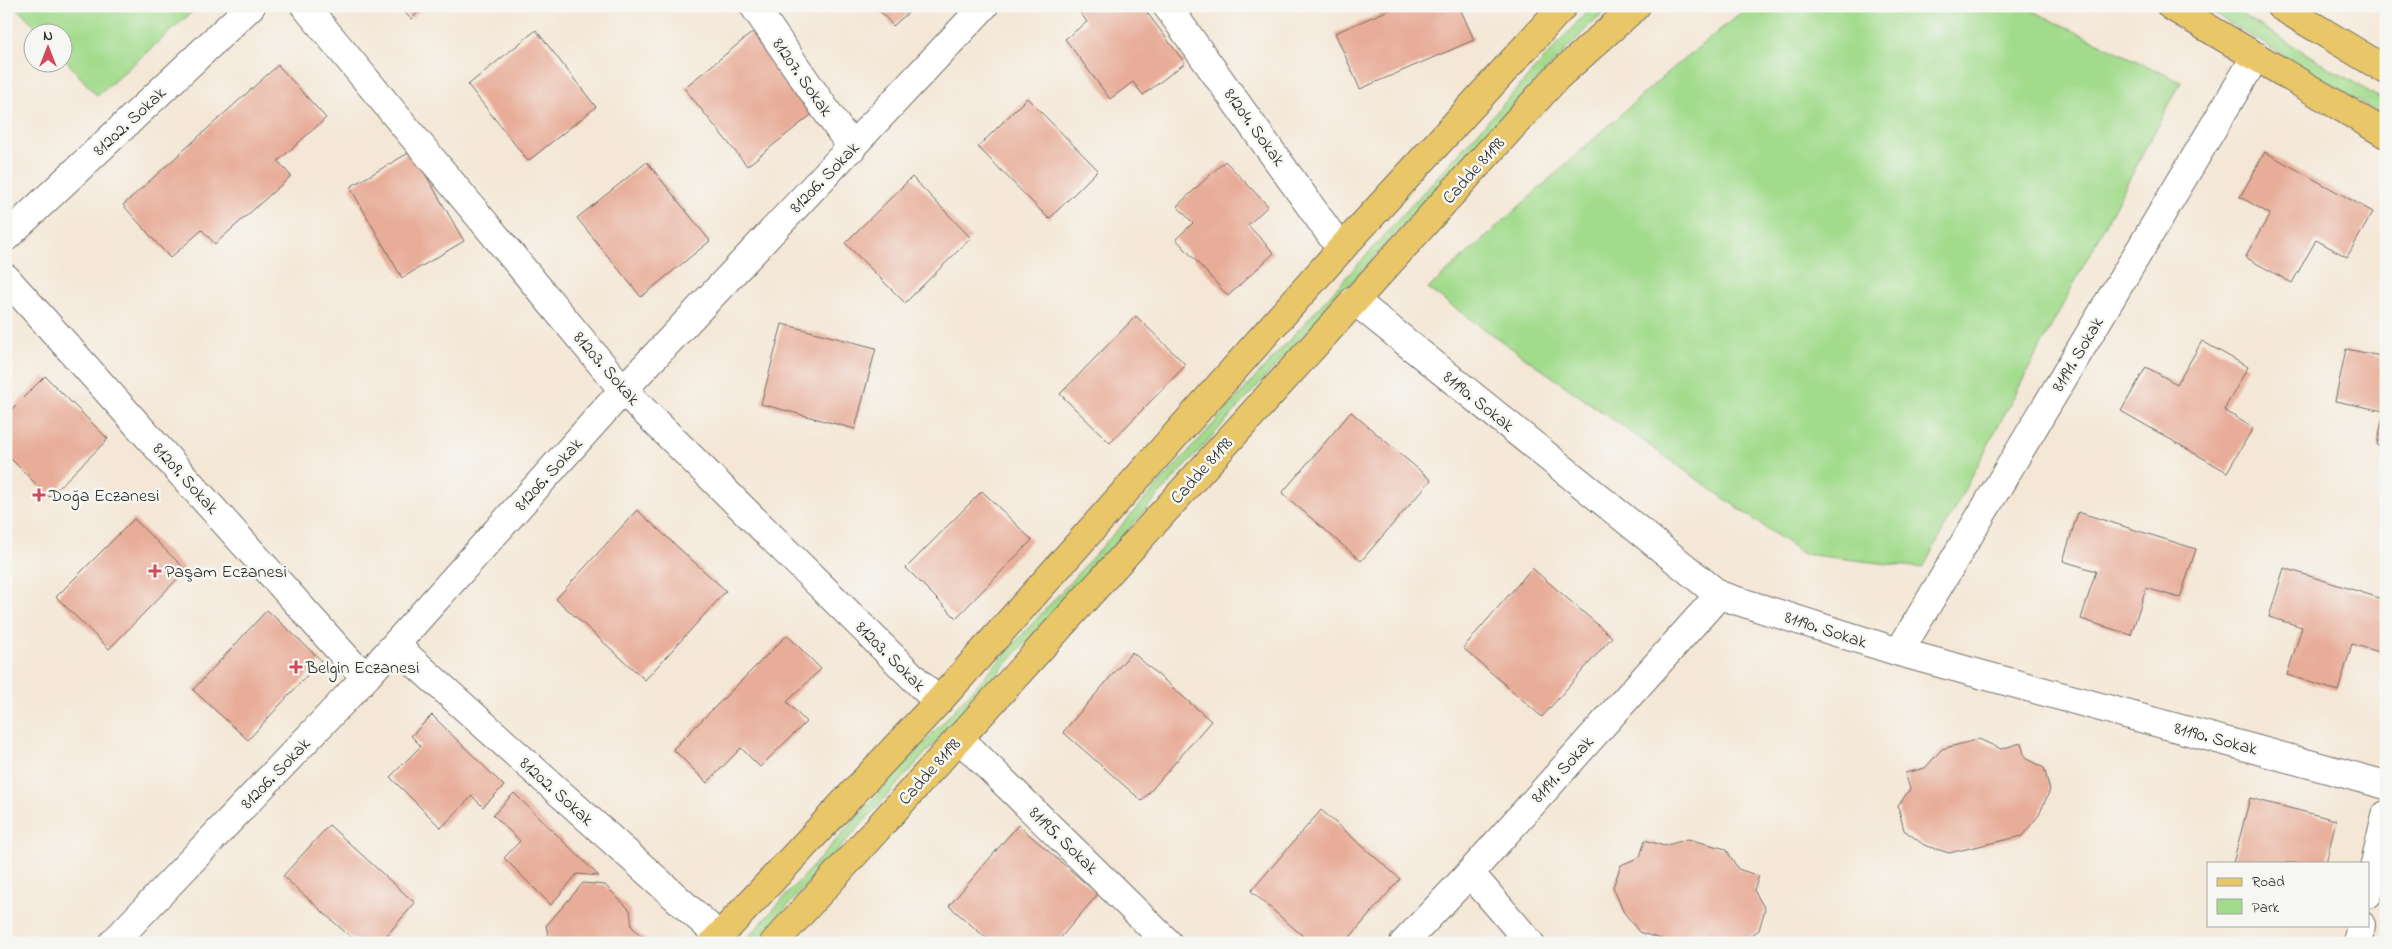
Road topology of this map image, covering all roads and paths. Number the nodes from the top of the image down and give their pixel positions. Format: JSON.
{"nodes":[{"id":1,"x":251,"y":6,"type":"edge"},
{"id":2,"x":306,"y":6,"type":"edge"},
{"id":3,"x":754,"y":6,"type":"edge"},
{"id":4,"x":984,"y":6,"type":"edge"},
{"id":5,"x":1168,"y":6,"type":"edge"},
{"id":6,"x":1564,"y":6,"type":"edge"},
{"id":7,"x":1636,"y":6,"type":"edge"},
{"id":8,"x":2171,"y":6,"type":"edge"},
{"id":9,"x":2292,"y":9,"type":"edge"},
{"id":10,"x":2256,"y":56,"type":"junction"},
{"id":11,"x":2386,"y":70,"type":"edge"},
{"id":12,"x":2386,"y":134,"type":"edge"},
{"id":13,"x":852,"y":148,"type":"junction"},
{"id":14,"x":6,"y":237,"type":"edge"},
{"id":15,"x":1341,"y":249,"type":"junction"},
{"id":16,"x":6,"y":278,"type":"edge"},
{"id":17,"x":1354,"y":300,"type":"junction"},
{"id":18,"x":623,"y":390,"type":"junction"},
{"id":19,"x":1718,"y":595,"type":"junction"},
{"id":20,"x":395,"y":645,"type":"junction"},
{"id":21,"x":1899,"y":652,"type":"junction"},
{"id":22,"x":367,"y":676,"type":"junction"},
{"id":23,"x":938,"y":702,"type":"junction"},
{"id":24,"x":959,"y":738,"type":"junction"},
{"id":25,"x":2386,"y":785,"type":"edge"},
{"id":26,"x":2386,"y":815,"type":"edge"},
{"id":27,"x":1470,"y":873,"type":"junction"},
{"id":28,"x":2370,"y":885,"type":"edge"},
{"id":29,"x":2361,"y":926,"type":"edge"},
{"id":30,"x":716,"y":940,"type":"edge"},
{"id":31,"x":113,"y":943,"type":"edge"},
{"id":32,"x":774,"y":943,"type":"edge"},
{"id":33,"x":1168,"y":943,"type":"edge"},
{"id":34,"x":1404,"y":943,"type":"edge"},
{"id":35,"x":1530,"y":943,"type":"edge"},
{"id":36,"x":2358,"y":943,"type":"edge"}],
"edges":[{"from":1,"to":14,"type":"street","name":"81202. Sokak"},
{"from":2,"to":18,"type":"street","name":"81203. Sokak"},
{"from":3,"to":13,"type":"street","name":"81207. Sokak"},
{"from":4,"to":13,"type":"street","name":"81206. Sokak"},
{"from":5,"to":15,"type":"street","name":"81204. Sokak"},
{"from":6,"to":15,"type":"main road"},
{"from":7,"to":17,"type":"main road","name":"Cadde 81198"},
{"from":8,"to":10,"type":"main road"},
{"from":9,"to":11,"type":"main road"},
{"from":10,"to":12,"type":"main road"},
{"from":10,"to":21,"type":"street","name":"81191. Sokak"},
{"from":13,"to":18,"type":"street","name":"81206. Sokak"},
{"from":15,"to":23,"type":"main road"},
{"from":16,"to":22,"type":"street","name":"81209. Sokak"},
{"from":17,"to":19,"type":"street","name":"81190. Sokak"},
{"from":17,"to":24,"type":"main road","name":"Cadde 81198"},
{"from":18,"to":20,"type":"street","name":"81206. Sokak"},
{"from":18,"to":23,"type":"street","name":"81203. Sokak"},
{"from":19,"to":21,"type":"street","name":"81190. Sokak"},
{"from":19,"to":27,"type":"street","name":"81191. Sokak"},
{"from":20,"to":22,"type":"street","name":"81206. Sokak"},
{"from":20,"to":30,"type":"street","name":"81202. Sokak"},
{"from":21,"to":25,"type":"street","name":"81190. Sokak"},
{"from":22,"to":31,"type":"street","name":"81206. Sokak"},
{"from":23,"to":30,"type":"main road"},
{"from":24,"to":32,"type":"main road","name":"Cadde 81198"},
{"from":24,"to":33,"type":"street","name":"81195. Sokak"},
{"from":26,"to":28,"type":"street"},
{"from":27,"to":34,"type":"street","name":"81191. Sokak"},
{"from":27,"to":35,"type":"street"},
{"from":29,"to":36,"type":"street"}]}
